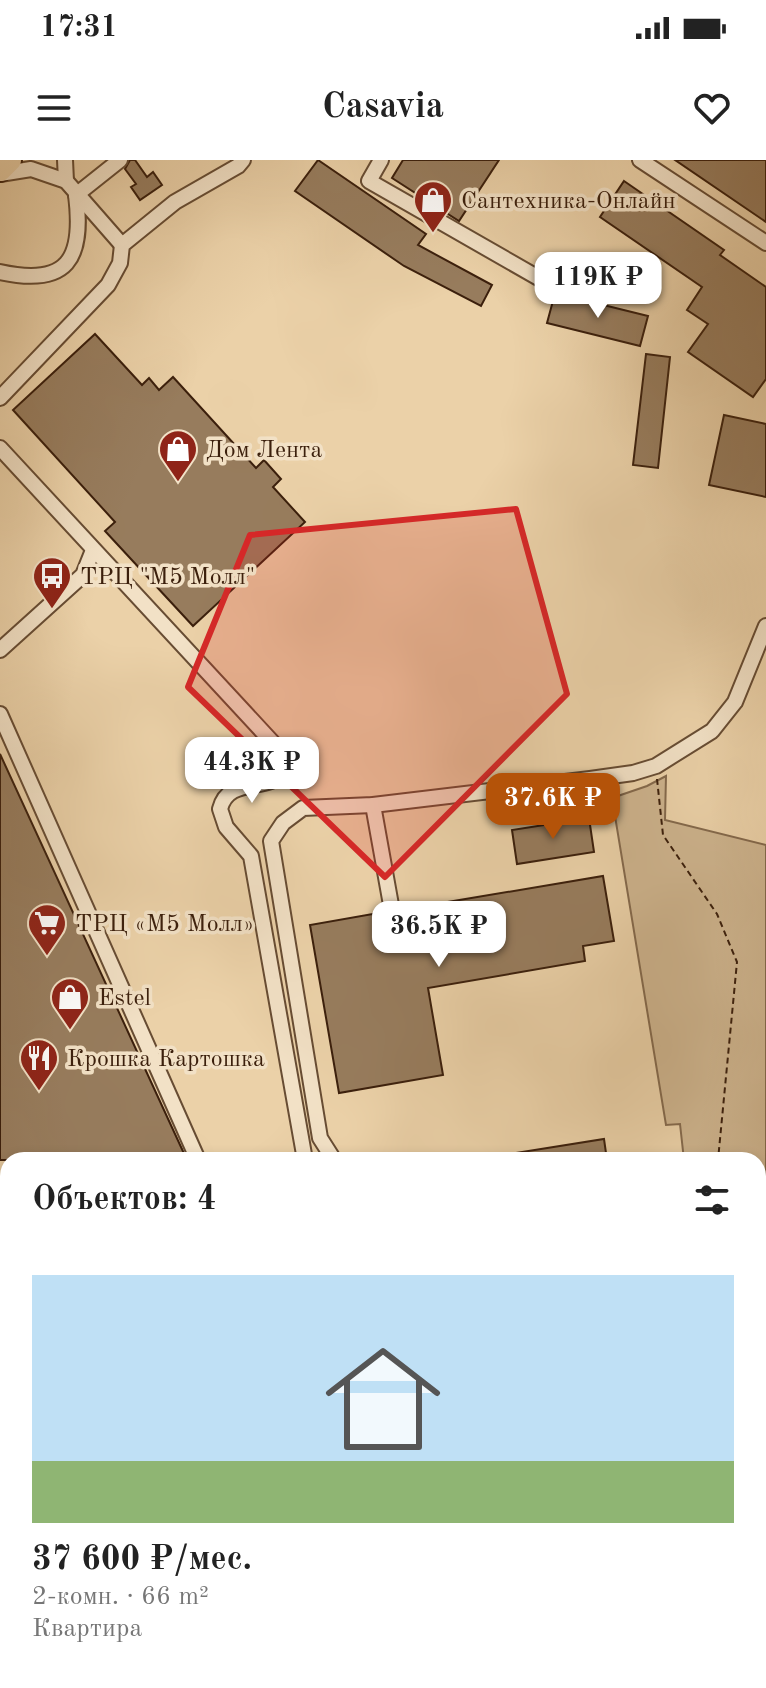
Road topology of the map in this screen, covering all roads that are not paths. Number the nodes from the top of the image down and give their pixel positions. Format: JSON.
{"nodes":[{"id":1,"x":10,"y":160,"type":"edge"},
{"id":2,"x":65,"y":160,"type":"edge"},
{"id":3,"x":120,"y":160,"type":"edge"},
{"id":4,"x":243,"y":160,"type":"edge"},
{"id":5,"x":381,"y":160,"type":"edge"},
{"id":6,"x":640,"y":160,"type":"edge"},
{"id":7,"x":0,"y":172,"type":"edge"},
{"id":8,"x":66,"y":181,"type":"junction"},
{"id":9,"x":76,"y":195,"type":"junction"},
{"id":10,"x":766,"y":243,"type":"edge"},
{"id":11,"x":122,"y":245,"type":"junction"},
{"id":12,"x":0,"y":272,"type":"edge"},
{"id":13,"x":556,"y":288,"type":"dead end"},
{"id":14,"x":0,"y":398,"type":"edge"},
{"id":15,"x":0,"y":448,"type":"edge"},
{"id":16,"x":93,"y":550,"type":"junction"},
{"id":17,"x":766,"y":626,"type":"edge"},
{"id":18,"x":0,"y":650,"type":"edge"},
{"id":19,"x":0,"y":714,"type":"edge"},
{"id":20,"x":373,"y":805,"type":"junction"},
{"id":21,"x":391,"y":905,"type":"dead end"},
{"id":22,"x":194,"y":1152,"type":"edge"},
{"id":23,"x":304,"y":1152,"type":"edge"},
{"id":24,"x":329,"y":1152,"type":"edge"}],
"edges":[{"from":1,"to":7,"type":"highway"},
{"from":2,"to":8,"type":"street"},
{"from":3,"to":9,"type":"street"},
{"from":4,"to":11,"type":"street"},
{"from":5,"to":13,"type":"street"},
{"from":6,"to":10,"type":"street"},
{"from":7,"to":8,"type":"street"},
{"from":8,"to":9,"type":"street"},
{"from":9,"to":11,"type":"street"},
{"from":9,"to":12,"type":"street"},
{"from":11,"to":14,"type":"street"},
{"from":15,"to":16,"type":"street"},
{"from":16,"to":18,"type":"street"},
{"from":16,"to":23,"type":"street"},
{"from":17,"to":20,"type":"street"},
{"from":19,"to":22,"type":"street"},
{"from":20,"to":21,"type":"street"},
{"from":20,"to":24,"type":"street"}]}
